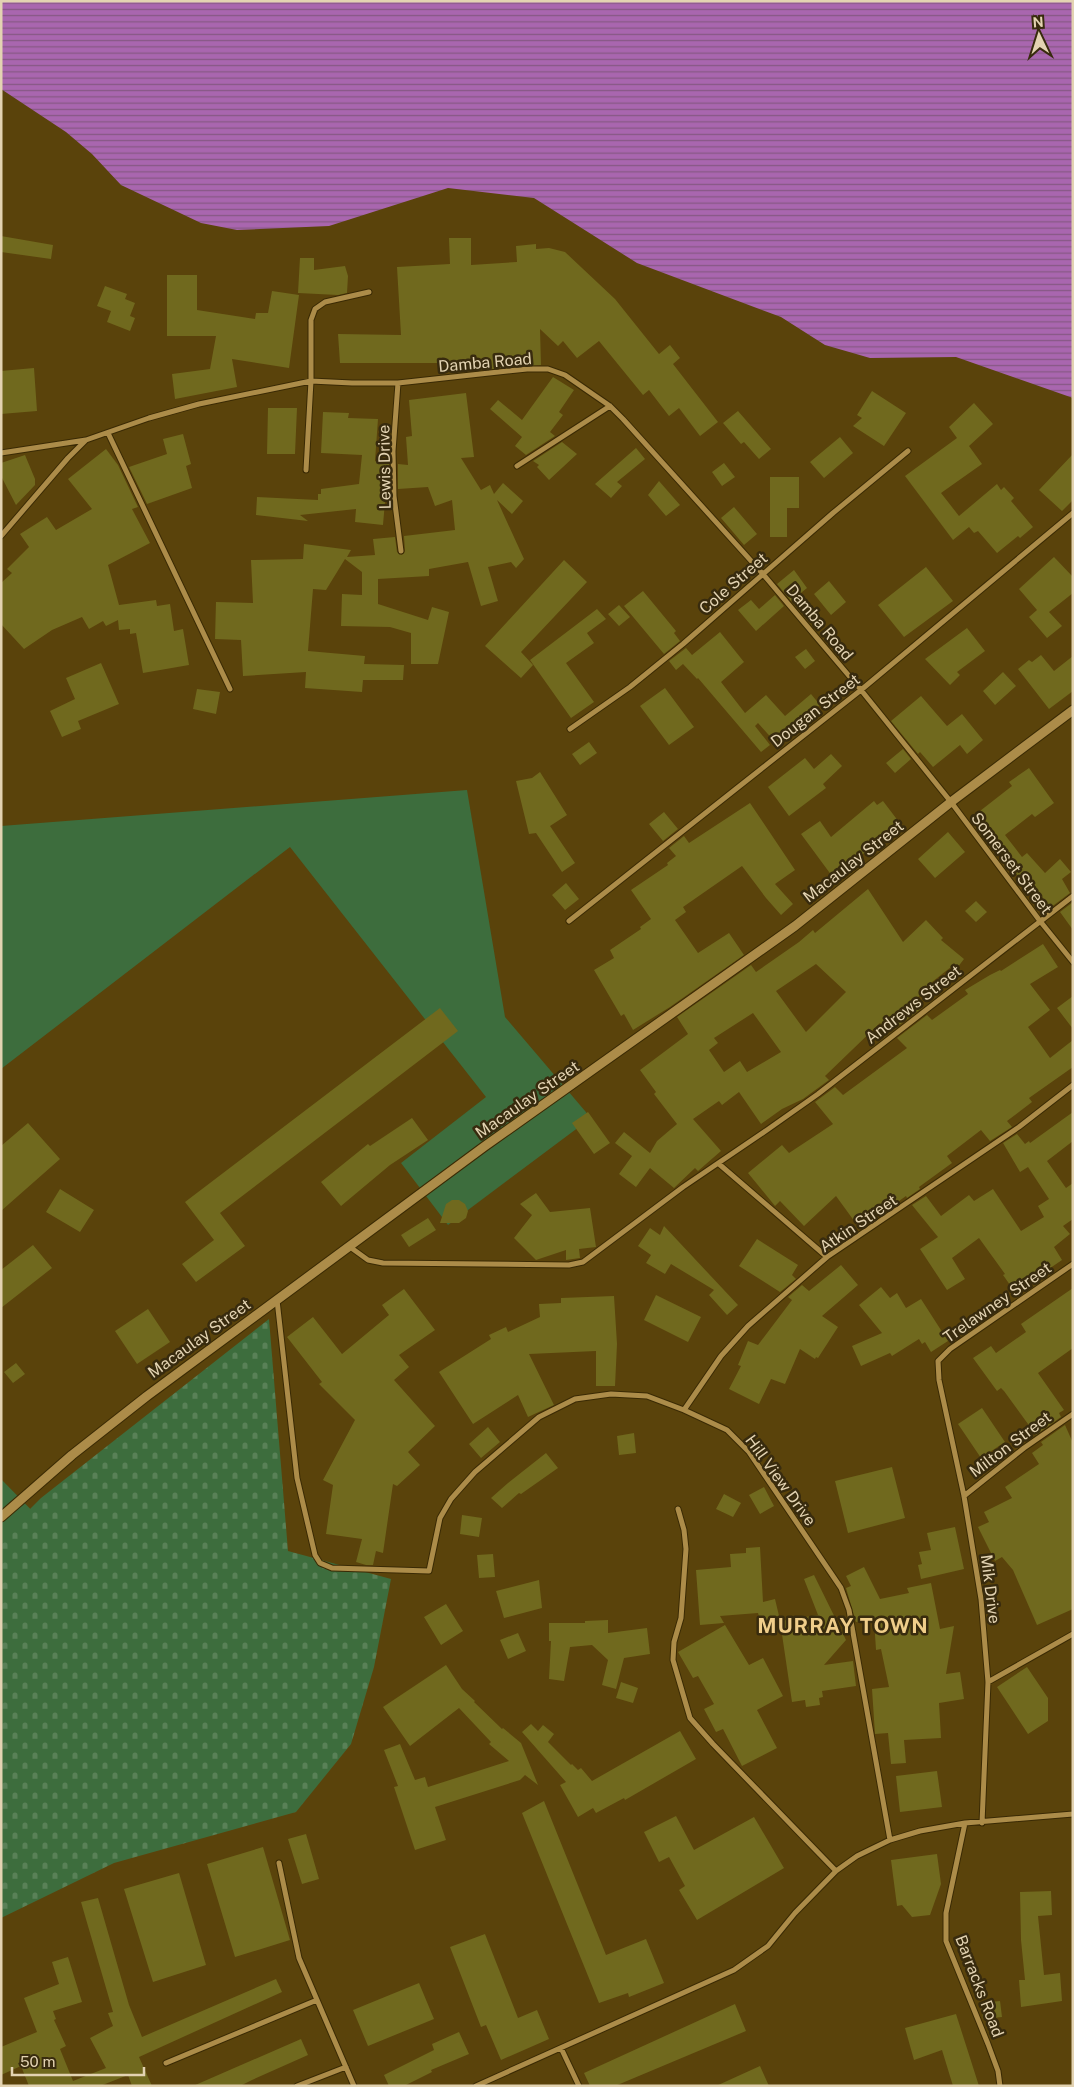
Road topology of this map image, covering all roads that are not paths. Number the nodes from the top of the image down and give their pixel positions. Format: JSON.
{"nodes":[{"id":1,"x":369,"y":292,"type":"dead end"},
{"id":2,"x":311,"y":380,"type":"junction"},
{"id":3,"x":398,"y":383,"type":"junction"},
{"id":4,"x":610,"y":406,"type":"junction"},
{"id":5,"x":108,"y":433,"type":"junction"},
{"id":6,"x":86,"y":440,"type":"junction"},
{"id":7,"x":908,"y":451,"type":"dead end"},
{"id":8,"x":1,"y":453,"type":"edge"},
{"id":9,"x":517,"y":466,"type":"dead end"},
{"id":10,"x":306,"y":470,"type":"dead end"},
{"id":11,"x":1073,"y":512,"type":"edge"},
{"id":12,"x":1,"y":536,"type":"edge"},
{"id":13,"x":400,"y":551,"type":"dead end"},
{"id":14,"x":763,"y":574,"type":"junction"},
{"id":15,"x":230,"y":689,"type":"dead end"},
{"id":16,"x":861,"y":690,"type":"junction"},
{"id":17,"x":1073,"y":710,"type":"edge"},
{"id":18,"x":570,"y":729,"type":"dead end"},
{"id":19,"x":951,"y":802,"type":"junction"},
{"id":20,"x":1073,"y":896,"type":"edge"},
{"id":21,"x":568,"y":921,"type":"dead end"},
{"id":22,"x":1040,"y":921,"type":"junction"},
{"id":23,"x":1073,"y":962,"type":"edge"},
{"id":24,"x":1073,"y":1085,"type":"edge"},
{"id":25,"x":719,"y":1164,"type":"junction"},
{"id":26,"x":350,"y":1247,"type":"junction"},
{"id":27,"x":827,"y":1257,"type":"junction"},
{"id":28,"x":1073,"y":1264,"type":"edge"},
{"id":29,"x":276,"y":1300,"type":"junction"},
{"id":30,"x":938,"y":1361,"type":"joint"},
{"id":31,"x":684,"y":1410,"type":"junction"},
{"id":32,"x":1073,"y":1414,"type":"edge"},
{"id":33,"x":964,"y":1496,"type":"junction"},
{"id":34,"x":678,"y":1509,"type":"dead end"},
{"id":35,"x":1,"y":1517,"type":"edge"},
{"id":36,"x":1073,"y":1634,"type":"edge"},
{"id":37,"x":988,"y":1682,"type":"junction"},
{"id":38,"x":1073,"y":1814,"type":"edge"},
{"id":39,"x":966,"y":1823,"type":"junction"},
{"id":40,"x":982,"y":1823,"type":"junction"},
{"id":41,"x":890,"y":1840,"type":"junction"},
{"id":42,"x":279,"y":1863,"type":"dead end"},
{"id":43,"x":836,"y":1871,"type":"junction"},
{"id":44,"x":317,"y":2000,"type":"junction"},
{"id":45,"x":561,"y":2048,"type":"junction"},
{"id":46,"x":166,"y":2063,"type":"dead end"},
{"id":47,"x":346,"y":2067,"type":"junction"},
{"id":48,"x":297,"y":2086,"type":"edge"},
{"id":49,"x":354,"y":2086,"type":"edge"},
{"id":50,"x":476,"y":2086,"type":"edge"},
{"id":51,"x":579,"y":2086,"type":"edge"},
{"id":52,"x":1000,"y":2086,"type":"edge"}],
"edges":[{"from":1,"to":2,"type":"street"},
{"from":2,"to":3,"type":"street","name":"Damba Road"},
{"from":2,"to":5,"type":"street","name":"Damba Road"},
{"from":2,"to":10,"type":"street"},
{"from":3,"to":4,"type":"street","name":"Damba Road"},
{"from":3,"to":13,"type":"street","name":"Lewis Drive"},
{"from":4,"to":9,"type":"street"},
{"from":4,"to":14,"type":"street","name":"Damba Road"},
{"from":5,"to":6,"type":"street","name":"Damba Road"},
{"from":5,"to":15,"type":"street"},
{"from":6,"to":8,"type":"street"},
{"from":6,"to":12,"type":"street","name":"Damba Road"},
{"from":7,"to":14,"type":"street","name":"Cole Street"},
{"from":11,"to":16,"type":"street","name":"Dougan Street"},
{"from":14,"to":16,"type":"street","name":"Damba Road"},
{"from":14,"to":18,"type":"street","name":"Cole Street"},
{"from":16,"to":19,"type":"street","name":"Damba Road"},
{"from":16,"to":21,"type":"street","name":"Dougan Street"},
{"from":17,"to":19,"type":"street","name":"Macaulay Street"},
{"from":19,"to":22,"type":"street","name":"Somerset Street"},
{"from":19,"to":26,"type":"street","name":"Macaulay Street"},
{"from":20,"to":22,"type":"street","name":"Andrews Street"},
{"from":22,"to":23,"type":"street","name":"Somerset Street"},
{"from":22,"to":25,"type":"street","name":"Andrews Street"},
{"from":24,"to":27,"type":"street","name":"Atkin Street"},
{"from":25,"to":26,"type":"street","name":"Andrews Street"},
{"from":25,"to":27,"type":"street"},
{"from":26,"to":29,"type":"street","name":"Macaulay Street"},
{"from":27,"to":31,"type":"street","name":"Atkin Street"},
{"from":28,"to":30,"type":"street","name":"Trelawney Street"},
{"from":29,"to":31,"type":"street","name":"Hill View Drive"},
{"from":29,"to":35,"type":"street","name":"Macaulay Street"},
{"from":30,"to":33,"type":"street","name":"Mik Drive"},
{"from":31,"to":41,"type":"street","name":"Hill View Drive"},
{"from":32,"to":33,"type":"street","name":"Milton Street"},
{"from":33,"to":37,"type":"street","name":"Mik Drive"},
{"from":34,"to":43,"type":"street"},
{"from":36,"to":37,"type":"street"},
{"from":37,"to":40,"type":"street","name":"Mik Drive"},
{"from":38,"to":40,"type":"street"},
{"from":39,"to":40,"type":"street"},
{"from":39,"to":41,"type":"street"},
{"from":39,"to":52,"type":"street","name":"Barracks Road"},
{"from":41,"to":43,"type":"street"},
{"from":42,"to":44,"type":"street"},
{"from":43,"to":45,"type":"street"},
{"from":44,"to":46,"type":"street"},
{"from":44,"to":47,"type":"street"},
{"from":45,"to":50,"type":"street"},
{"from":45,"to":51,"type":"street"},
{"from":47,"to":48,"type":"street"},
{"from":47,"to":49,"type":"street"}]}
